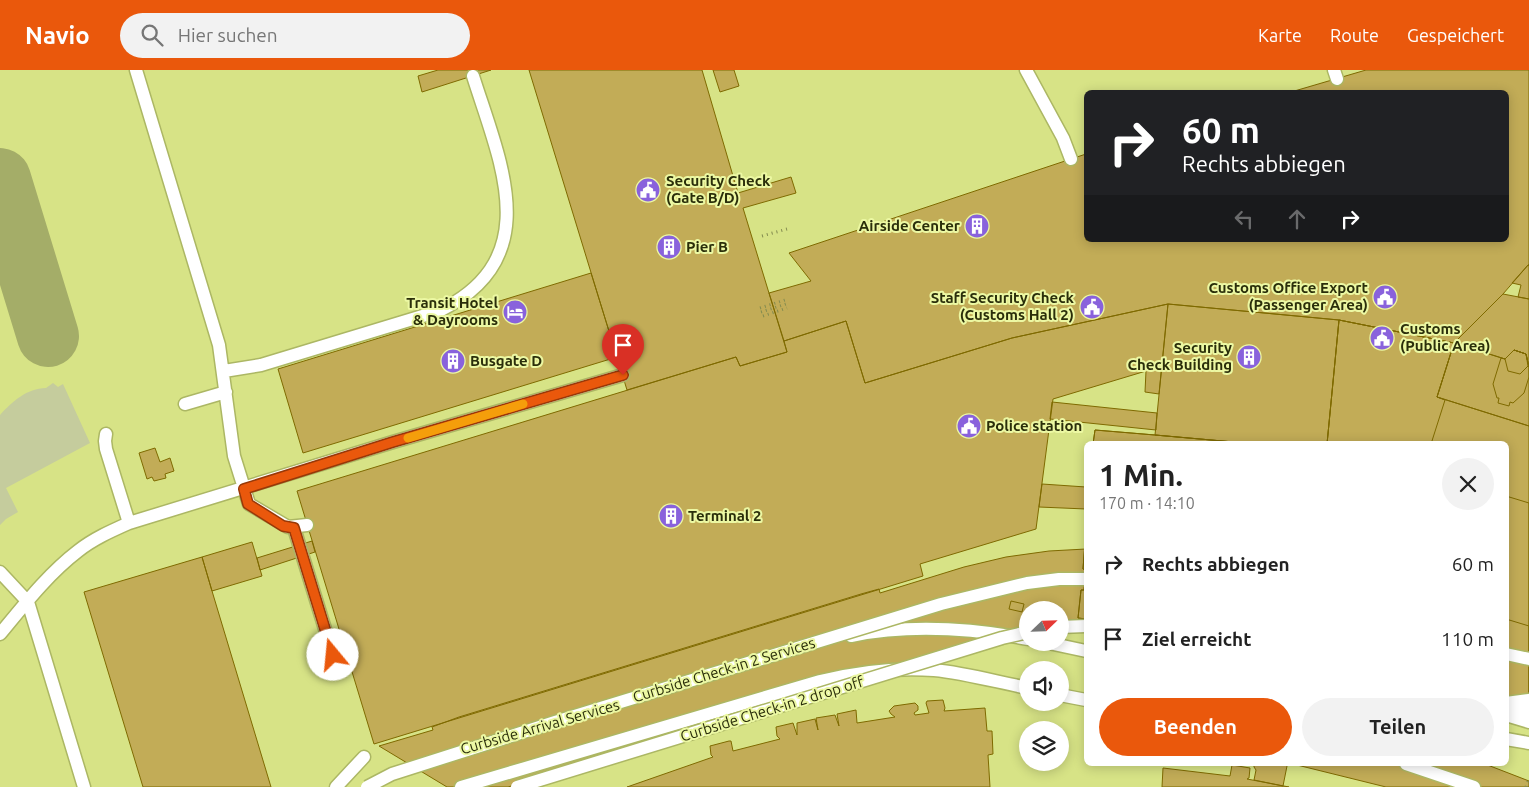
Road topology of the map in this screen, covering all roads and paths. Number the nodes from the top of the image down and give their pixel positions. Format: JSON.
{"nodes":[{"id":1,"x":136,"y":70,"type":"edge"},
{"id":2,"x":1026,"y":70,"type":"edge"},
{"id":3,"x":473,"y":76,"type":"dead end"},
{"id":4,"x":1071,"y":159,"type":"dead end"},
{"id":5,"x":787,"y":229,"type":"dead end"},
{"id":6,"x":762,"y":236,"type":"dead end"},
{"id":7,"x":760,"y":310,"type":"dead end"},
{"id":8,"x":763,"y":316,"type":"dead end"},
{"id":9,"x":224,"y":371,"type":"junction"},
{"id":10,"x":623,"y":375,"type":"dead end"},
{"id":11,"x":226,"y":392,"type":"junction"},
{"id":12,"x":185,"y":404,"type":"dead end"},
{"id":13,"x":106,"y":434,"type":"dead end"},
{"id":14,"x":244,"y":489,"type":"junction"},
{"id":15,"x":129,"y":523,"type":"junction"},
{"id":16,"x":0,"y":572,"type":"edge"},
{"id":17,"x":1084,"y":579,"type":"edge"},
{"id":18,"x":28,"y":602,"type":"junction"},
{"id":19,"x":1084,"y":626,"type":"edge"},
{"id":20,"x":1069,"y":627,"type":"edge"},
{"id":21,"x":0,"y":634,"type":"edge"},
{"id":22,"x":1019,"y":634,"type":"edge"},
{"id":23,"x":1019,"y":637,"type":"edge"},
{"id":24,"x":1069,"y":647,"type":"edge"},
{"id":25,"x":1084,"y":651,"type":"edge"},
{"id":26,"x":333,"y":655,"type":"dead end"},
{"id":27,"x":1509,"y":655,"type":"edge"},
{"id":28,"x":1529,"y":659,"type":"edge"},
{"id":29,"x":1019,"y":686,"type":"edge"},
{"id":30,"x":1069,"y":697,"type":"edge"},
{"id":31,"x":1084,"y":700,"type":"edge"},
{"id":32,"x":1529,"y":700,"type":"edge"},
{"id":33,"x":1509,"y":704,"type":"edge"},
{"id":34,"x":1509,"y":706,"type":"edge"},
{"id":35,"x":1529,"y":711,"type":"edge"},
{"id":36,"x":1509,"y":716,"type":"edge"},
{"id":37,"x":1529,"y":722,"type":"edge"},
{"id":38,"x":1509,"y":740,"type":"edge"},
{"id":39,"x":1529,"y":743,"type":"edge"},
{"id":40,"x":364,"y":757,"type":"dead end"},
{"id":41,"x":1412,"y":766,"type":"edge"},
{"id":42,"x":1529,"y":779,"type":"edge"},
{"id":43,"x":84,"y":787,"type":"edge"},
{"id":44,"x":336,"y":787,"type":"edge"},
{"id":45,"x":376,"y":787,"type":"edge"},
{"id":46,"x":461,"y":787,"type":"edge"},
{"id":47,"x":517,"y":787,"type":"edge"},
{"id":48,"x":1474,"y":787,"type":"edge"},
{"id":49,"x":1526,"y":787,"type":"edge"}],
"edges":[{"from":1,"to":9,"type":"lane"},
{"from":2,"to":4,"type":"lane"},
{"from":3,"to":9,"type":"lane"},
{"from":5,"to":6,"type":"path"},
{"from":7,"to":8,"type":"path"},
{"from":9,"to":11,"type":"lane"},
{"from":10,"to":14,"type":"lane"},
{"from":11,"to":12,"type":"lane"},
{"from":11,"to":14,"type":"lane"},
{"from":13,"to":15,"type":"lane"},
{"from":14,"to":15,"type":"lane"},
{"from":14,"to":26,"type":"lane"},
{"from":15,"to":18,"type":"lane"},
{"from":16,"to":18,"type":"lane"},
{"from":17,"to":45,"type":"lane","name":"Curbside Check-in 2 Services","bridge":true},
{"from":18,"to":21,"type":"lane"},
{"from":18,"to":43,"type":"lane"},
{"from":19,"to":20,"type":"lane"},
{"from":22,"to":47,"type":"lane","name":"Curbside Check-in 2 drop off","bridge":true},
{"from":23,"to":45,"type":"lane","name":"Curbside Arrival Services"},
{"from":24,"to":25,"type":"lane"},
{"from":27,"to":28,"type":"lane"},
{"from":29,"to":46,"type":"lane"},
{"from":30,"to":31,"type":"lane"},
{"from":32,"to":33,"type":"lane"},
{"from":34,"to":35,"type":"lane"},
{"from":36,"to":37,"type":"lane"},
{"from":38,"to":39,"type":"lane"},
{"from":40,"to":44,"type":"lane"},
{"from":41,"to":48,"type":"lane"},
{"from":42,"to":49,"type":"path"}]}
